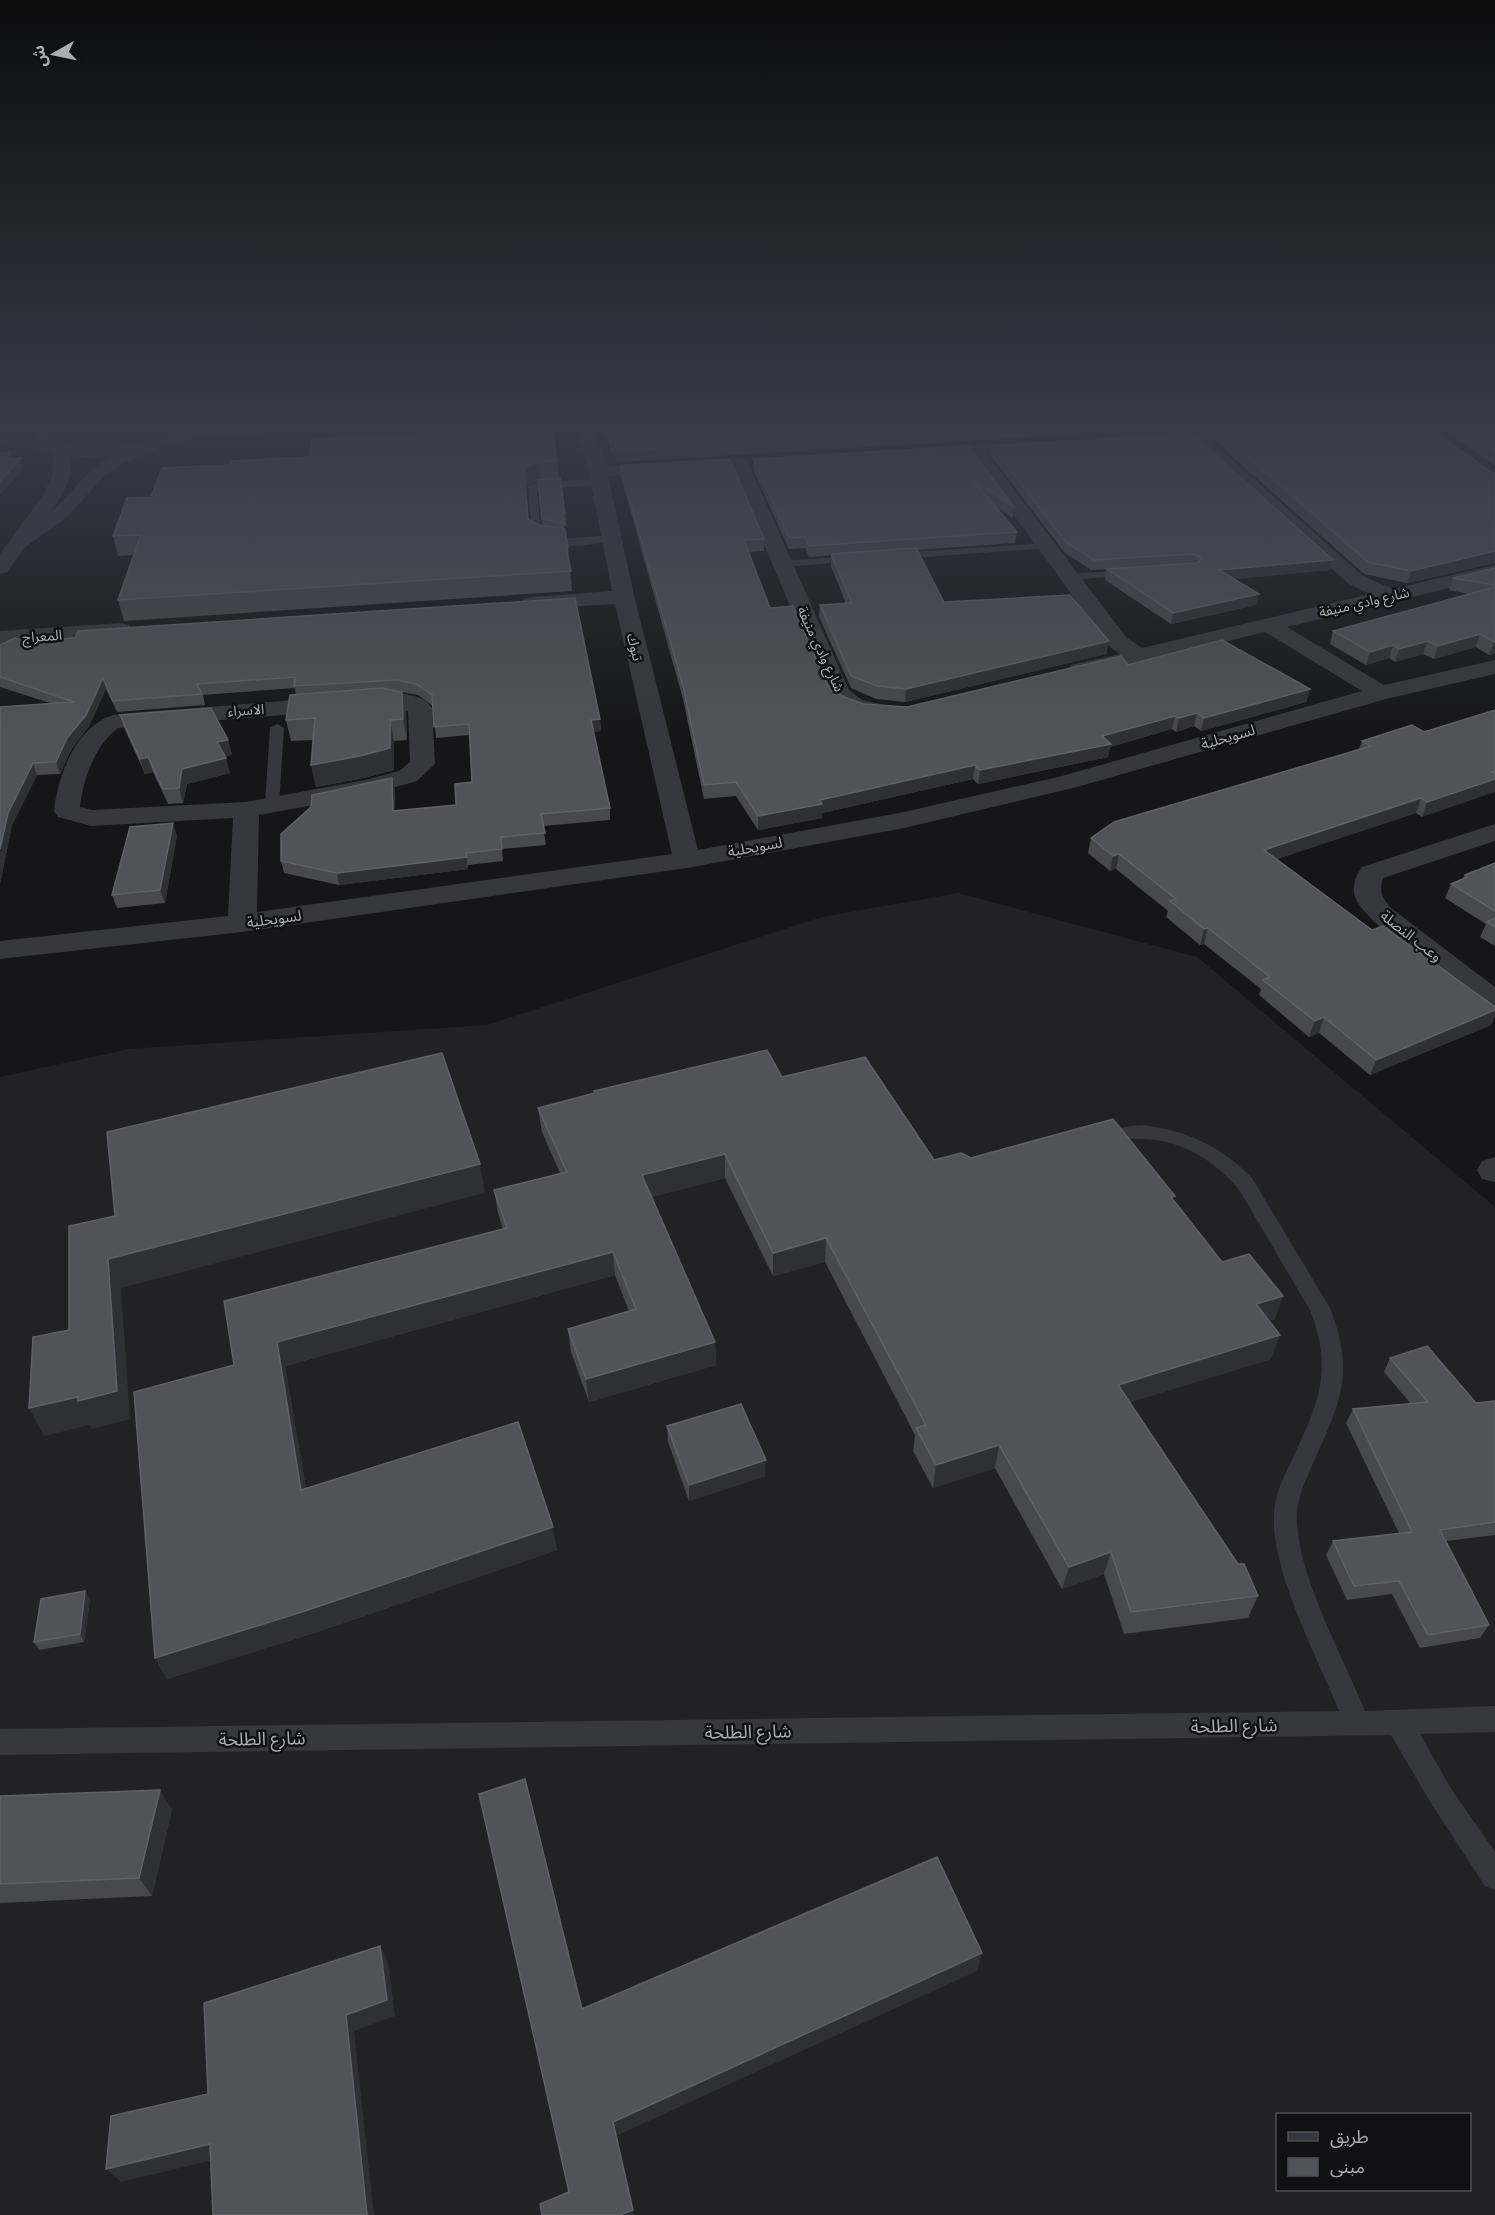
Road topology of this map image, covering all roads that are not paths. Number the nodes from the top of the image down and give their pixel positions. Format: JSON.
{"nodes":[{"id":1,"x":29,"y":528,"type":"edge"},
{"id":2,"x":39,"y":528,"type":"edge"},
{"id":3,"x":535,"y":528,"type":"edge"},
{"id":4,"x":609,"y":528,"type":"edge"},
{"id":5,"x":765,"y":528,"type":"edge"},
{"id":6,"x":1034,"y":528,"type":"edge"},
{"id":7,"x":1298,"y":528,"type":"edge"},
{"id":8,"x":611,"y":538,"type":"junction"},
{"id":9,"x":19,"y":543,"type":"junction"},
{"id":10,"x":1047,"y":546,"type":"junction"},
{"id":11,"x":886,"y":557,"type":"edge"},
{"id":12,"x":863,"y":559,"type":"edge"},
{"id":13,"x":783,"y":564,"type":"junction"},
{"id":14,"x":0,"y":568,"type":"edge"},
{"id":15,"x":1495,"y":571,"type":"edge"},
{"id":16,"x":1147,"y":572,"type":"edge"},
{"id":17,"x":1070,"y":577,"type":"junction"},
{"id":18,"x":1391,"y":596,"type":"junction"},
{"id":19,"x":622,"y":597,"type":"junction"},
{"id":20,"x":515,"y":604,"type":"edge"},
{"id":21,"x":1269,"y":625,"type":"junction"},
{"id":22,"x":144,"y":629,"type":"edge"},
{"id":23,"x":0,"y":638,"type":"edge"},
{"id":24,"x":1138,"y":656,"type":"junction"},
{"id":25,"x":1495,"y":667,"type":"edge"},
{"id":26,"x":1056,"y":675,"type":"edge"},
{"id":27,"x":1381,"y":693,"type":"junction"},
{"id":28,"x":897,"y":711,"type":"edge"},
{"id":29,"x":277,"y":728,"type":"dead end"},
{"id":30,"x":272,"y":805,"type":"junction"},
{"id":31,"x":246,"y":810,"type":"junction"},
{"id":32,"x":1495,"y":832,"type":"edge"},
{"id":33,"x":687,"y":860,"type":"junction"},
{"id":34,"x":242,"y":923,"type":"junction"},
{"id":35,"x":0,"y":950,"type":"edge"},
{"id":36,"x":1495,"y":1002,"type":"edge"},
{"id":37,"x":1082,"y":1141,"type":"edge"},
{"id":38,"x":1495,"y":1719,"type":"edge"},
{"id":39,"x":1398,"y":1722,"type":"junction"},
{"id":40,"x":1357,"y":1724,"type":"junction"},
{"id":41,"x":0,"y":1742,"type":"edge"},
{"id":42,"x":1495,"y":1876,"type":"edge"}],
"edges":[{"from":1,"to":9,"type":"street"},
{"from":2,"to":9,"type":"street"},
{"from":3,"to":8,"type":"lane"},
{"from":4,"to":8,"type":"street","name":"تبوك"},
{"from":5,"to":13,"type":"street","name":"شارع وادي منيفة"},
{"from":6,"to":10,"type":"street"},
{"from":7,"to":18,"type":"street"},
{"from":8,"to":19,"type":"street","name":"تبوك"},
{"from":9,"to":14,"type":"street"},
{"from":10,"to":11,"type":"lane"},
{"from":10,"to":17,"type":"street"},
{"from":12,"to":13,"type":"lane"},
{"from":13,"to":28,"type":"street","name":"شارع وادي منيفة"},
{"from":15,"to":18,"type":"street","name":"شارع وادي منيفة"},
{"from":16,"to":17,"type":"lane"},
{"from":17,"to":24,"type":"street"},
{"from":18,"to":21,"type":"street","name":"شارع وادي منيفة"},
{"from":19,"to":20,"type":"street"},
{"from":19,"to":33,"type":"street","name":"تبوك"},
{"from":21,"to":24,"type":"street","name":"شارع وادي منيفة"},
{"from":21,"to":27,"type":"street"},
{"from":22,"to":23,"type":"street","name":"المعراج"},
{"from":24,"to":26,"type":"street","name":"شارع وادي منيفة"},
{"from":25,"to":27,"type":"street","name":"لسويحلية"},
{"from":27,"to":33,"type":"street","name":"لسويحلية"},
{"from":29,"to":30,"type":"lane"},
{"from":30,"to":31,"type":"street","name":"الاسراء"},
{"from":30,"to":31,"type":"street","name":"الاسراء"},
{"from":31,"to":34,"type":"street"},
{"from":32,"to":36,"type":"street","name":"وعب النصلة"},
{"from":33,"to":34,"type":"street","name":"لسويحلية"},
{"from":34,"to":35,"type":"street","name":"لسويحلية"},
{"from":37,"to":40,"type":"lane"},
{"from":38,"to":39,"type":"lane","name":"شارع الطلحة"},
{"from":39,"to":40,"type":"lane","name":"شارع الطلحة"},
{"from":39,"to":42,"type":"lane"},
{"from":40,"to":41,"type":"lane","name":"شارع الطلحة"}]}
